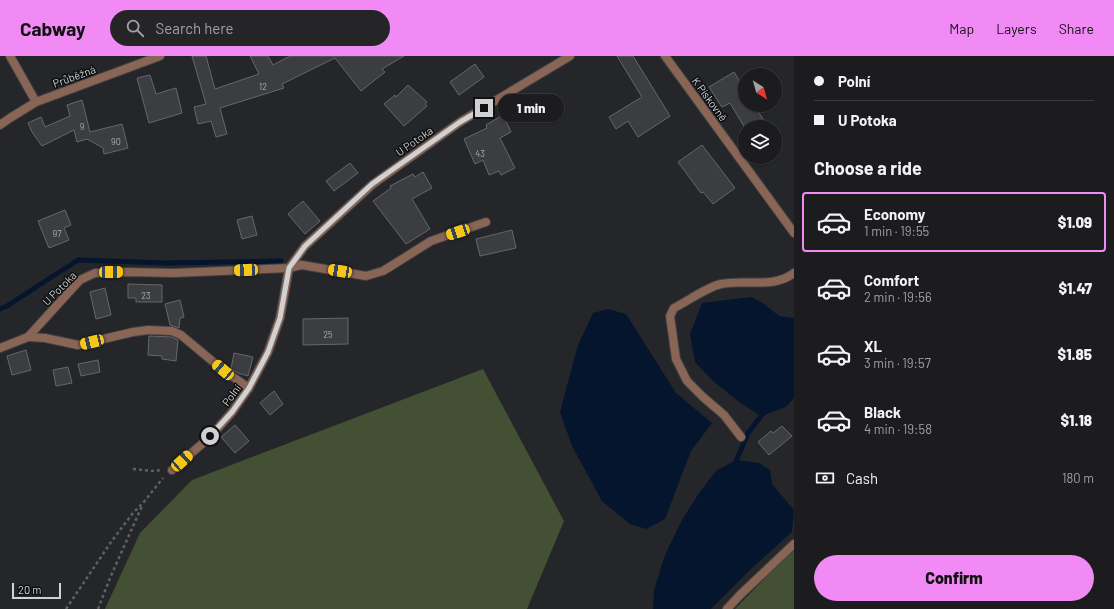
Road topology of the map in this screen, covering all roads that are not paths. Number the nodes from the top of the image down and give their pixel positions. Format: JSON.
{"nodes":[{"id":1,"x":10,"y":56,"type":"edge"},
{"id":2,"x":160,"y":56,"type":"edge"},
{"id":3,"x":570,"y":56,"type":"edge"},
{"id":4,"x":665,"y":56,"type":"edge"},
{"id":5,"x":36,"y":102,"type":"junction"},
{"id":6,"x":0,"y":125,"type":"edge"},
{"id":7,"x":486,"y":222,"type":"dead end"},
{"id":8,"x":794,"y":233,"type":"edge"},
{"id":9,"x":289,"y":268,"type":"junction"},
{"id":10,"x":794,"y":273,"type":"edge"},
{"id":11,"x":28,"y":337,"type":"junction"},
{"id":12,"x":0,"y":348,"type":"edge"},
{"id":13,"x":249,"y":388,"type":"junction"},
{"id":14,"x":742,"y":437,"type":"dead end"},
{"id":15,"x":172,"y":470,"type":"road end"},
{"id":16,"x":794,"y":544,"type":"edge"},
{"id":17,"x":727,"y":609,"type":"edge"}],
"edges":[{"from":1,"to":5,"type":"street"},
{"from":2,"to":5,"type":"street","name":"Průběžná"},
{"from":3,"to":9,"type":"street","name":"U Potoka"},
{"from":4,"to":8,"type":"street","name":"K Pískovně"},
{"from":5,"to":6,"type":"street","name":"Průběžná"},
{"from":7,"to":9,"type":"street","name":"U Potoka"},
{"from":9,"to":11,"type":"street","name":"U Potoka"},
{"from":9,"to":13,"type":"street","name":"Polní"},
{"from":10,"to":14,"type":"street"},
{"from":11,"to":12,"type":"street","name":"U Potoka"},
{"from":11,"to":13,"type":"street"},
{"from":13,"to":15,"type":"street","name":"Polní"},
{"from":16,"to":17,"type":"street"}]}
